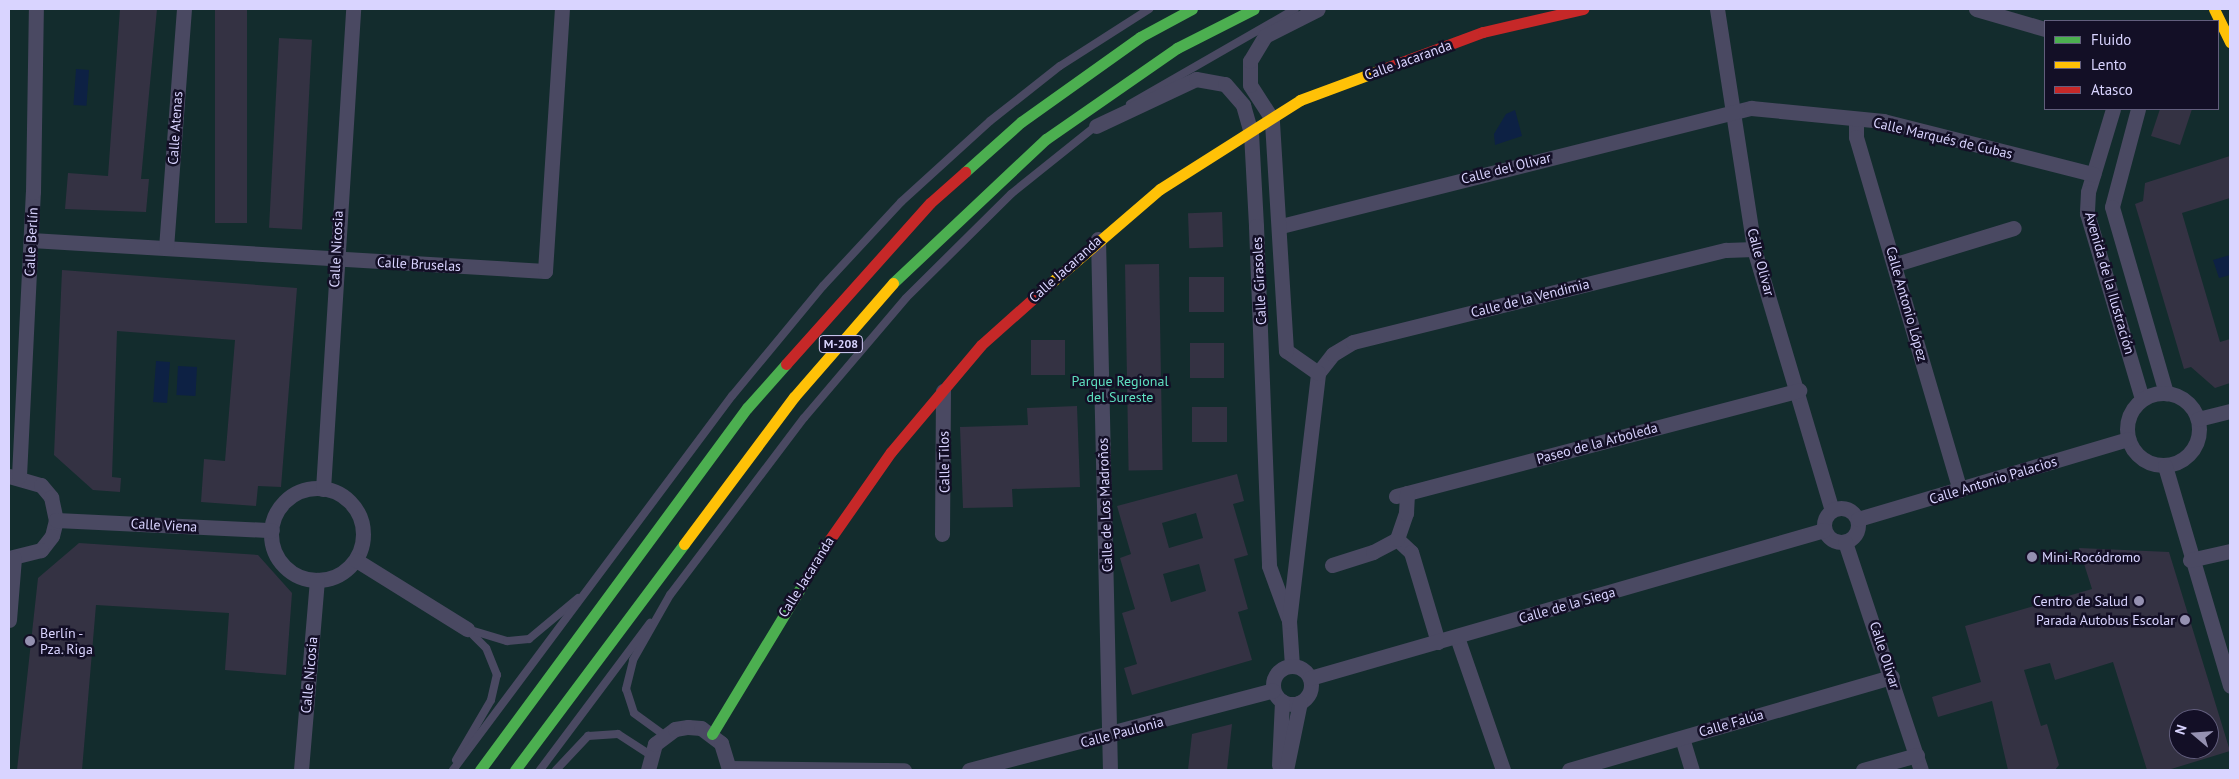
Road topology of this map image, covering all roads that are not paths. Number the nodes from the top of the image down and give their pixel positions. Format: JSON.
{"nodes":[{"id":1,"x":36,"y":9,"type":"edge"},
{"id":2,"x":184,"y":9,"type":"edge"},
{"id":3,"x":353,"y":9,"type":"edge"},
{"id":4,"x":562,"y":9,"type":"edge"},
{"id":5,"x":1149,"y":9,"type":"edge"},
{"id":6,"x":1192,"y":9,"type":"edge"},
{"id":7,"x":1254,"y":9,"type":"edge"},
{"id":8,"x":1295,"y":9,"type":"edge"},
{"id":9,"x":1318,"y":9,"type":"edge"},
{"id":10,"x":1583,"y":9,"type":"edge"},
{"id":11,"x":1717,"y":9,"type":"edge"},
{"id":12,"x":1976,"y":9,"type":"edge"},
{"id":13,"x":2216,"y":12,"type":"edge"},
{"id":14,"x":2044,"y":29,"type":"edge"},
{"id":15,"x":2230,"y":42,"type":"edge"},
{"id":16,"x":2113,"y":110,"type":"edge"},
{"id":17,"x":2138,"y":110,"type":"edge"},
{"id":18,"x":1732,"y":111,"type":"junction"},
{"id":19,"x":1272,"y":119,"type":"junction"},
{"id":20,"x":1856,"y":119,"type":"junction"},
{"id":21,"x":1096,"y":126,"type":"junction"},
{"id":22,"x":1251,"y":133,"type":"junction"},
{"id":23,"x":2093,"y":174,"type":"junction"},
{"id":24,"x":1281,"y":226,"type":"junction"},
{"id":25,"x":2014,"y":228,"type":"dead end"},
{"id":26,"x":1098,"y":239,"type":"junction"},
{"id":27,"x":31,"y":240,"type":"junction"},
{"id":28,"x":166,"y":248,"type":"junction"},
{"id":29,"x":1754,"y":249,"type":"junction"},
{"id":30,"x":336,"y":259,"type":"junction"},
{"id":31,"x":1896,"y":264,"type":"junction"},
{"id":32,"x":1286,"y":351,"type":"junction"},
{"id":33,"x":1262,"y":352,"type":"junction"},
{"id":34,"x":1318,"y":373,"type":"junction"},
{"id":35,"x":1799,"y":390,"type":"junction"},
{"id":36,"x":943,"y":391,"type":"junction"},
{"id":37,"x":2166,"y":393,"type":"junction"},
{"id":38,"x":2142,"y":399,"type":"junction"},
{"id":39,"x":2230,"y":411,"type":"edge"},
{"id":40,"x":2198,"y":419,"type":"junction"},
{"id":41,"x":2128,"y":440,"type":"junction"},
{"id":42,"x":2165,"y":466,"type":"junction"},
{"id":43,"x":14,"y":476,"type":"edge"},
{"id":44,"x":323,"y":489,"type":"junction"},
{"id":45,"x":1960,"y":490,"type":"junction"},
{"id":46,"x":1832,"y":510,"type":"junction"},
{"id":47,"x":1858,"y":519,"type":"junction"},
{"id":48,"x":56,"y":520,"type":"junction"},
{"id":49,"x":272,"y":530,"type":"junction"},
{"id":50,"x":1824,"y":530,"type":"junction"},
{"id":51,"x":942,"y":534,"type":"dead end"},
{"id":52,"x":1397,"y":538,"type":"junction"},
{"id":53,"x":1845,"y":542,"type":"junction"},
{"id":54,"x":2230,"y":551,"type":"edge"},
{"id":55,"x":11,"y":558,"type":"edge"},
{"id":56,"x":356,"y":560,"type":"junction"},
{"id":57,"x":2190,"y":560,"type":"junction"},
{"id":58,"x":1332,"y":565,"type":"dead end"},
{"id":59,"x":317,"y":580,"type":"junction"},
{"id":60,"x":587,"y":590,"type":"junction"},
{"id":61,"x":670,"y":595,"type":"junction"},
{"id":62,"x":9,"y":620,"type":"edge"},
{"id":63,"x":1289,"y":621,"type":"junction"},
{"id":64,"x":467,"y":629,"type":"junction"},
{"id":65,"x":1457,"y":637,"type":"junction"},
{"id":66,"x":1438,"y":642,"type":"junction"},
{"id":67,"x":2224,"y":646,"type":"edge"},
{"id":68,"x":1292,"y":666,"type":"junction"},
{"id":69,"x":1892,"y":677,"type":"junction"},
{"id":70,"x":1310,"y":678,"type":"junction"},
{"id":71,"x":2230,"y":686,"type":"edge"},
{"id":72,"x":1278,"y":695,"type":"junction"},
{"id":73,"x":1300,"y":702,"type":"junction"},
{"id":74,"x":712,"y":734,"type":"junction"},
{"id":75,"x":1111,"y":734,"type":"junction"},
{"id":76,"x":664,"y":735,"type":"junction"},
{"id":77,"x":1682,"y":738,"type":"junction"},
{"id":78,"x":1917,"y":755,"type":"junction"},
{"id":79,"x":649,"y":763,"type":"edge"},
{"id":80,"x":729,"y":769,"type":"edge"},
{"id":81,"x":799,"y":769,"type":"edge"},
{"id":82,"x":301,"y":770,"type":"edge"},
{"id":83,"x":452,"y":770,"type":"edge"},
{"id":84,"x":480,"y":770,"type":"edge"},
{"id":85,"x":515,"y":770,"type":"edge"},
{"id":86,"x":540,"y":770,"type":"edge"},
{"id":87,"x":556,"y":770,"type":"edge"},
{"id":88,"x":904,"y":770,"type":"edge"},
{"id":89,"x":969,"y":770,"type":"edge"},
{"id":90,"x":1110,"y":770,"type":"edge"},
{"id":91,"x":1280,"y":770,"type":"edge"},
{"id":92,"x":1286,"y":770,"type":"edge"},
{"id":93,"x":1503,"y":770,"type":"edge"},
{"id":94,"x":1569,"y":770,"type":"edge"},
{"id":95,"x":1692,"y":770,"type":"edge"},
{"id":96,"x":1863,"y":770,"type":"edge"},
{"id":97,"x":1921,"y":770,"type":"edge"}],
"edges":[{"from":1,"to":27,"type":"street","name":"Calle Berlín"},
{"from":2,"to":28,"type":"street","name":"Calle Atenas"},
{"from":3,"to":30,"type":"street","name":"Calle Nicosia"},
{"from":4,"to":30,"type":"street","name":"Calle Bruselas"},
{"from":5,"to":60,"type":"lane"},
{"from":6,"to":84,"type":"main road","number":"M-208"},
{"from":7,"to":85,"type":"main road","number":"M-208"},
{"from":8,"to":21,"type":"lane"},
{"from":9,"to":19,"type":"street","name":"Calle Girasoles"},
{"from":10,"to":19,"type":"main road","name":"Calle Jacaranda"},
{"from":11,"to":18,"type":"street","name":"Calle Olivar"},
{"from":12,"to":14,"type":"street"},
{"from":13,"to":15,"type":"main road"},
{"from":16,"to":23,"type":"street","name":"Avenida de la Ilustración"},
{"from":17,"to":37,"type":"street","name":"Avenida de la Ilustración"},
{"from":18,"to":20,"type":"street","name":"Calle Marqués de Cubas"},
{"from":18,"to":24,"type":"street","name":"Calle del Olivar"},
{"from":18,"to":29,"type":"street","name":"Calle Olivar"},
{"from":19,"to":22,"type":"main road","name":"Calle Jacaranda"},
{"from":19,"to":24,"type":"street","name":"Calle Girasoles"},
{"from":20,"to":23,"type":"street","name":"Calle Marqués de Cubas"},
{"from":20,"to":31,"type":"street","name":"Calle Antonio López"},
{"from":21,"to":22,"type":"street","name":"Calle Girasoles"},
{"from":21,"to":61,"type":"lane"},
{"from":22,"to":26,"type":"main road","name":"Calle Jacaranda"},
{"from":22,"to":33,"type":"street","name":"Calle Girasoles"},
{"from":23,"to":38,"type":"street","name":"Avenida de la Ilustración"},
{"from":24,"to":32,"type":"street","name":"Calle Girasoles"},
{"from":25,"to":31,"type":"street"},
{"from":26,"to":36,"type":"main road","name":"Calle Jacaranda"},
{"from":26,"to":75,"type":"street","name":"Calle de Los Madroños"},
{"from":27,"to":28,"type":"street","name":"Calle Bruselas"},
{"from":27,"to":43,"type":"street","name":"Calle Berlín"},
{"from":28,"to":30,"type":"street","name":"Calle Bruselas"},
{"from":29,"to":34,"type":"street","name":"Calle de la Vendimia"},
{"from":29,"to":35,"type":"street","name":"Calle Olivar"},
{"from":30,"to":44,"type":"street","name":"Calle Nicosia"},
{"from":31,"to":45,"type":"street","name":"Calle Antonio López"},
{"from":32,"to":33,"type":"street"},
{"from":32,"to":34,"type":"street"},
{"from":33,"to":63,"type":"street","name":"Calle Girasoles"},
{"from":34,"to":63,"type":"street","name":"Calle Girasoles"},
{"from":35,"to":46,"type":"street","name":"Calle Olivar"},
{"from":35,"to":52,"type":"street","name":"Paseo de la Arboleda"},
{"from":36,"to":51,"type":"street","name":"Calle Tilos"},
{"from":36,"to":74,"type":"main road","name":"Calle Jacaranda"},
{"from":37,"to":38,"type":"street"},
{"from":37,"to":40,"type":"street"},
{"from":38,"to":41,"type":"street"},
{"from":39,"to":40,"type":"street"},
{"from":40,"to":42,"type":"street"},
{"from":41,"to":42,"type":"street"},
{"from":41,"to":45,"type":"street","name":"Calle Antonio Palacios"},
{"from":42,"to":57,"type":"street"},
{"from":43,"to":48,"type":"street"},
{"from":44,"to":49,"type":"street"},
{"from":44,"to":56,"type":"street"},
{"from":45,"to":47,"type":"street","name":"Calle Antonio Palacios"},
{"from":46,"to":47,"type":"street"},
{"from":46,"to":50,"type":"street"},
{"from":47,"to":53,"type":"street"},
{"from":48,"to":49,"type":"street","name":"Calle Viena"},
{"from":48,"to":55,"type":"street"},
{"from":49,"to":59,"type":"street"},
{"from":50,"to":53,"type":"street"},
{"from":50,"to":65,"type":"street","name":"Calle de la Siega"},
{"from":52,"to":58,"type":"street"},
{"from":52,"to":66,"type":"street"},
{"from":53,"to":69,"type":"street","name":"Calle Olivar"},
{"from":54,"to":57,"type":"street"},
{"from":55,"to":62,"type":"street"},
{"from":56,"to":59,"type":"street"},
{"from":56,"to":64,"type":"street"},
{"from":57,"to":67,"type":"street"},
{"from":59,"to":82,"type":"street","name":"Calle Nicosia"},
{"from":60,"to":64,"type":"lane"},
{"from":60,"to":83,"type":"lane"},
{"from":61,"to":76,"type":"lane"},
{"from":61,"to":86,"type":"lane"},
{"from":63,"to":68,"type":"street","name":"Calle Girasoles"},
{"from":64,"to":83,"type":"lane"},
{"from":65,"to":66,"type":"street","name":"Calle de la Siega"},
{"from":65,"to":93,"type":"street"},
{"from":66,"to":70,"type":"street","name":"Calle de la Siega"},
{"from":67,"to":71,"type":"street"},
{"from":68,"to":70,"type":"street"},
{"from":68,"to":72,"type":"street"},
{"from":69,"to":77,"type":"street","name":"Calle Falúa"},
{"from":69,"to":78,"type":"street","name":"Calle Olivar"},
{"from":70,"to":73,"type":"street"},
{"from":72,"to":73,"type":"street"},
{"from":72,"to":75,"type":"street","name":"Calle Paulonia"},
{"from":72,"to":91,"type":"street"},
{"from":73,"to":92,"type":"street"},
{"from":74,"to":76,"type":"street"},
{"from":74,"to":80,"type":"street"},
{"from":75,"to":89,"type":"street","name":"Calle Paulonia"},
{"from":75,"to":90,"type":"street","name":"Calle de Los Madroños"},
{"from":76,"to":79,"type":"street"},
{"from":77,"to":94,"type":"street","name":"Calle Falúa"},
{"from":77,"to":95,"type":"street"},
{"from":78,"to":96,"type":"street"},
{"from":78,"to":97,"type":"street","name":"Calle Olivar"},
{"from":79,"to":87,"type":"lane"},
{"from":80,"to":81,"type":"street"},
{"from":81,"to":88,"type":"street"}]}
